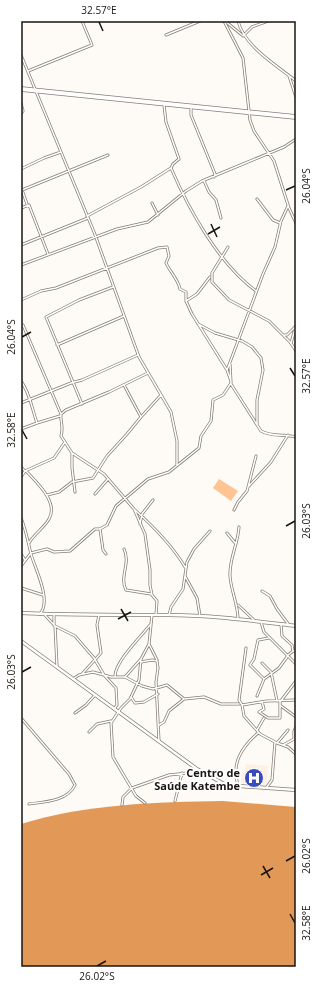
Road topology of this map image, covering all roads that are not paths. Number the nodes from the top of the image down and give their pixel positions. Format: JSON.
{"nodes":[{"id":1,"x":82,"y":21,"type":"edge"},
{"id":2,"x":200,"y":21,"type":"edge"},
{"id":3,"x":225,"y":21,"type":"edge"},
{"id":4,"x":238,"y":21,"type":"edge"},
{"id":5,"x":268,"y":21,"type":"edge"},
{"id":6,"x":166,"y":35,"type":"dead end"},
{"id":7,"x":243,"y":35,"type":"junction"},
{"id":8,"x":21,"y":55,"type":"edge"},
{"id":9,"x":28,"y":71,"type":"junction"},
{"id":10,"x":289,"y":76,"type":"junction"},
{"id":11,"x":296,"y":81,"type":"edge"},
{"id":12,"x":291,"y":83,"type":"junction"},
{"id":13,"x":21,"y":89,"type":"edge"},
{"id":14,"x":37,"y":90,"type":"junction"},
{"id":15,"x":296,"y":97,"type":"edge"},
{"id":16,"x":21,"y":103,"type":"edge"},
{"id":17,"x":164,"y":105,"type":"dead end"},
{"id":18,"x":191,"y":108,"type":"dead end"},
{"id":19,"x":249,"y":112,"type":"junction"},
{"id":20,"x":21,"y":114,"type":"edge"},
{"id":21,"x":296,"y":117,"type":"edge"},
{"id":22,"x":296,"y":139,"type":"edge"},
{"id":23,"x":61,"y":152,"type":"junction"},
{"id":24,"x":268,"y":152,"type":"junction"},
{"id":25,"x":108,"y":155,"type":"dead end"},
{"id":26,"x":171,"y":168,"type":"junction"},
{"id":27,"x":21,"y":169,"type":"edge"},
{"id":28,"x":68,"y":170,"type":"junction"},
{"id":29,"x":213,"y":177,"type":"junction"},
{"id":30,"x":204,"y":181,"type":"junction"},
{"id":31,"x":184,"y":194,"type":"junction"},
{"id":32,"x":256,"y":200,"type":"dead end"},
{"id":33,"x":152,"y":203,"type":"dead end"},
{"id":34,"x":27,"y":204,"type":"junction"},
{"id":35,"x":288,"y":206,"type":"junction"},
{"id":36,"x":21,"y":208,"type":"edge"},
{"id":37,"x":158,"y":215,"type":"junction"},
{"id":38,"x":87,"y":217,"type":"junction"},
{"id":39,"x":221,"y":218,"type":"dead end"},
{"id":40,"x":280,"y":223,"type":"junction"},
{"id":41,"x":296,"y":223,"type":"edge"},
{"id":42,"x":95,"y":237,"type":"junction"},
{"id":43,"x":40,"y":238,"type":"junction"},
{"id":44,"x":21,"y":245,"type":"edge"},
{"id":45,"x":228,"y":247,"type":"dead end"},
{"id":46,"x":48,"y":254,"type":"junction"},
{"id":47,"x":222,"y":255,"type":"junction"},
{"id":48,"x":21,"y":265,"type":"edge"},
{"id":49,"x":107,"y":268,"type":"junction"},
{"id":50,"x":211,"y":276,"type":"junction"},
{"id":51,"x":113,"y":287,"type":"junction"},
{"id":52,"x":256,"y":291,"type":"junction"},
{"id":53,"x":21,"y":300,"type":"edge"},
{"id":54,"x":186,"y":302,"type":"junction"},
{"id":55,"x":249,"y":311,"type":"junction"},
{"id":56,"x":124,"y":316,"type":"junction"},
{"id":57,"x":198,"y":324,"type":"junction"},
{"id":58,"x":21,"y":326,"type":"edge"},
{"id":59,"x":296,"y":327,"type":"edge"},
{"id":60,"x":283,"y":335,"type":"junction"},
{"id":61,"x":238,"y":339,"type":"junction"},
{"id":62,"x":291,"y":343,"type":"junction"},
{"id":63,"x":57,"y":345,"type":"junction"},
{"id":64,"x":296,"y":351,"type":"edge"},
{"id":65,"x":138,"y":355,"type":"junction"},
{"id":66,"x":230,"y":364,"type":"junction"},
{"id":67,"x":227,"y":370,"type":"junction"},
{"id":68,"x":148,"y":373,"type":"junction"},
{"id":69,"x":21,"y":380,"type":"edge"},
{"id":70,"x":73,"y":382,"type":"junction"},
{"id":71,"x":231,"y":382,"type":"junction"},
{"id":72,"x":124,"y":385,"type":"junction"},
{"id":73,"x":51,"y":392,"type":"junction"},
{"id":74,"x":161,"y":395,"type":"junction"},
{"id":75,"x":29,"y":399,"type":"junction"},
{"id":76,"x":21,"y":403,"type":"edge"},
{"id":77,"x":82,"y":404,"type":"junction"},
{"id":78,"x":60,"y":415,"type":"junction"},
{"id":79,"x":141,"y":417,"type":"junction"},
{"id":80,"x":37,"y":423,"type":"junction"},
{"id":81,"x":257,"y":425,"type":"junction"},
{"id":82,"x":21,"y":429,"type":"edge"},
{"id":83,"x":288,"y":435,"type":"junction"},
{"id":84,"x":296,"y":437,"type":"edge"},
{"id":85,"x":65,"y":440,"type":"junction"},
{"id":86,"x":72,"y":453,"type":"junction"},
{"id":87,"x":256,"y":456,"type":"dead end"},
{"id":88,"x":177,"y":465,"type":"junction"},
{"id":89,"x":21,"y":467,"type":"edge"},
{"id":90,"x":98,"y":469,"type":"junction"},
{"id":91,"x":26,"y":471,"type":"junction"},
{"id":92,"x":21,"y":478,"type":"edge"},
{"id":93,"x":108,"y":479,"type":"junction"},
{"id":94,"x":73,"y":482,"type":"junction"},
{"id":95,"x":249,"y":486,"type":"junction"},
{"id":96,"x":75,"y":492,"type":"dead end"},
{"id":97,"x":95,"y":494,"type":"dead end"},
{"id":98,"x":47,"y":495,"type":"junction"},
{"id":99,"x":126,"y":498,"type":"junction"},
{"id":100,"x":153,"y":500,"type":"dead end"},
{"id":101,"x":134,"y":509,"type":"junction"},
{"id":102,"x":234,"y":510,"type":"dead end"},
{"id":103,"x":142,"y":517,"type":"junction"},
{"id":104,"x":21,"y":518,"type":"edge"},
{"id":105,"x":140,"y":524,"type":"junction"},
{"id":106,"x":239,"y":527,"type":"dead end"},
{"id":107,"x":100,"y":529,"type":"junction"},
{"id":108,"x":210,"y":531,"type":"dead end"},
{"id":109,"x":228,"y":533,"type":"dead end"},
{"id":110,"x":27,"y":538,"type":"junction"},
{"id":111,"x":31,"y":538,"type":"junction"},
{"id":112,"x":28,"y":543,"type":"junction"},
{"id":113,"x":236,"y":544,"type":"junction"},
{"id":114,"x":124,"y":549,"type":"dead end"},
{"id":115,"x":31,"y":552,"type":"junction"},
{"id":116,"x":21,"y":554,"type":"edge"},
{"id":117,"x":106,"y":554,"type":"dead end"},
{"id":118,"x":28,"y":556,"type":"junction"},
{"id":119,"x":32,"y":557,"type":"junction"},
{"id":120,"x":25,"y":560,"type":"junction"},
{"id":121,"x":21,"y":566,"type":"edge"},
{"id":122,"x":185,"y":567,"type":"junction"},
{"id":123,"x":185,"y":576,"type":"junction"},
{"id":124,"x":21,"y":588,"type":"edge"},
{"id":125,"x":262,"y":591,"type":"dead end"},
{"id":126,"x":43,"y":595,"type":"junction"},
{"id":127,"x":152,"y":595,"type":"junction"},
{"id":128,"x":237,"y":603,"type":"junction"},
{"id":129,"x":21,"y":613,"type":"edge"},
{"id":130,"x":41,"y":614,"type":"junction"},
{"id":131,"x":99,"y":615,"type":"junction"},
{"id":132,"x":154,"y":615,"type":"junction"},
{"id":133,"x":169,"y":615,"type":"junction"},
{"id":134,"x":54,"y":616,"type":"junction"},
{"id":135,"x":200,"y":616,"type":"junction"},
{"id":136,"x":238,"y":619,"type":"junction"},
{"id":137,"x":254,"y":620,"type":"junction"},
{"id":138,"x":261,"y":621,"type":"junction"},
{"id":139,"x":151,"y":624,"type":"junction"},
{"id":140,"x":280,"y":624,"type":"junction"},
{"id":141,"x":55,"y":625,"type":"junction"},
{"id":142,"x":289,"y":625,"type":"junction"},
{"id":143,"x":296,"y":626,"type":"edge"},
{"id":144,"x":269,"y":638,"type":"junction"},
{"id":145,"x":21,"y":641,"type":"edge"},
{"id":146,"x":149,"y":644,"type":"junction"},
{"id":147,"x":246,"y":648,"type":"dead end"},
{"id":148,"x":295,"y":651,"type":"edge"},
{"id":149,"x":287,"y":656,"type":"junction"},
{"id":150,"x":141,"y":659,"type":"junction"},
{"id":151,"x":96,"y":660,"type":"junction"},
{"id":152,"x":157,"y":661,"type":"junction"},
{"id":153,"x":141,"y":662,"type":"junction"},
{"id":154,"x":262,"y":664,"type":"dead end"},
{"id":155,"x":296,"y":664,"type":"edge"},
{"id":156,"x":57,"y":667,"type":"junction"},
{"id":157,"x":271,"y":673,"type":"junction"},
{"id":158,"x":82,"y":674,"type":"junction"},
{"id":159,"x":104,"y":675,"type":"junction"},
{"id":160,"x":125,"y":677,"type":"junction"},
{"id":161,"x":115,"y":678,"type":"junction"},
{"id":162,"x":73,"y":679,"type":"junction"},
{"id":163,"x":264,"y":679,"type":"junction"},
{"id":164,"x":296,"y":681,"type":"edge"},
{"id":165,"x":137,"y":684,"type":"junction"},
{"id":166,"x":157,"y":687,"type":"junction"},
{"id":167,"x":158,"y":694,"type":"junction"},
{"id":168,"x":95,"y":695,"type":"junction"},
{"id":169,"x":257,"y":696,"type":"dead end"},
{"id":170,"x":131,"y":697,"type":"junction"},
{"id":171,"x":184,"y":700,"type":"junction"},
{"id":172,"x":296,"y":700,"type":"edge"},
{"id":173,"x":277,"y":701,"type":"junction"},
{"id":174,"x":262,"y":702,"type":"junction"},
{"id":175,"x":280,"y":702,"type":"junction"},
{"id":176,"x":241,"y":704,"type":"junction"},
{"id":177,"x":281,"y":706,"type":"junction"},
{"id":178,"x":114,"y":709,"type":"junction"},
{"id":179,"x":118,"y":712,"type":"junction"},
{"id":180,"x":75,"y":714,"type":"dead end"},
{"id":181,"x":265,"y":717,"type":"junction"},
{"id":182,"x":296,"y":717,"type":"edge"},
{"id":183,"x":21,"y":718,"type":"edge"},
{"id":184,"x":111,"y":720,"type":"junction"},
{"id":185,"x":159,"y":725,"type":"junction"},
{"id":186,"x":296,"y":727,"type":"edge"},
{"id":187,"x":257,"y":730,"type":"junction"},
{"id":188,"x":288,"y":730,"type":"dead end"},
{"id":189,"x":89,"y":732,"type":"dead end"},
{"id":190,"x":259,"y":733,"type":"junction"},
{"id":191,"x":295,"y":738,"type":"edge"},
{"id":192,"x":159,"y":742,"type":"junction"},
{"id":193,"x":276,"y":742,"type":"junction"},
{"id":194,"x":283,"y":745,"type":"junction"},
{"id":195,"x":296,"y":754,"type":"edge"},
{"id":196,"x":197,"y":769,"type":"junction"},
{"id":197,"x":182,"y":773,"type":"junction"},
{"id":198,"x":239,"y":787,"type":"junction"},
{"id":199,"x":132,"y":788,"type":"junction"},
{"id":200,"x":266,"y":788,"type":"junction"},
{"id":201,"x":296,"y":790,"type":"edge"},
{"id":202,"x":175,"y":801,"type":"dead end"},
{"id":203,"x":145,"y":803,"type":"dead end"},
{"id":204,"x":29,"y":804,"type":"dead end"},
{"id":205,"x":122,"y":805,"type":"dead end"}],
"edges":[{"from":1,"to":9,"type":"street"},
{"from":2,"to":6,"type":"street"},
{"from":3,"to":7,"type":"street"},
{"from":3,"to":19,"type":"street"},
{"from":4,"to":7,"type":"street"},
{"from":5,"to":7,"type":"street"},
{"from":7,"to":10,"type":"street"},
{"from":8,"to":9,"type":"street"},
{"from":9,"to":14,"type":"street"},
{"from":10,"to":11,"type":"street"},
{"from":10,"to":12,"type":"street"},
{"from":11,"to":12,"type":"street"},
{"from":12,"to":15,"type":"street"},
{"from":13,"to":14,"type":"highway"},
{"from":14,"to":19,"type":"highway"},
{"from":14,"to":23,"type":"street"},
{"from":16,"to":20,"type":"street"},
{"from":17,"to":26,"type":"street"},
{"from":18,"to":29,"type":"street"},
{"from":19,"to":21,"type":"highway"},
{"from":19,"to":24,"type":"street"},
{"from":22,"to":24,"type":"street"},
{"from":23,"to":27,"type":"street"},
{"from":23,"to":28,"type":"street"},
{"from":24,"to":29,"type":"street"},
{"from":24,"to":35,"type":"street"},
{"from":25,"to":28,"type":"street"},
{"from":26,"to":31,"type":"street"},
{"from":26,"to":38,"type":"street"},
{"from":28,"to":34,"type":"street"},
{"from":28,"to":38,"type":"street"},
{"from":29,"to":30,"type":"street"},
{"from":30,"to":31,"type":"street"},
{"from":30,"to":39,"type":"street"},
{"from":31,"to":37,"type":"street"},
{"from":31,"to":47,"type":"street"},
{"from":32,"to":40,"type":"street"},
{"from":33,"to":37,"type":"street"},
{"from":34,"to":36,"type":"street"},
{"from":34,"to":43,"type":"street"},
{"from":35,"to":40,"type":"street"},
{"from":35,"to":41,"type":"street"},
{"from":37,"to":42,"type":"street"},
{"from":38,"to":42,"type":"street"},
{"from":38,"to":43,"type":"street"},
{"from":40,"to":52,"type":"street"},
{"from":42,"to":46,"type":"street"},
{"from":42,"to":49,"type":"street"},
{"from":43,"to":44,"type":"street"},
{"from":43,"to":46,"type":"street"},
{"from":45,"to":47,"type":"street"},
{"from":46,"to":48,"type":"street"},
{"from":47,"to":50,"type":"street"},
{"from":47,"to":52,"type":"street"},
{"from":49,"to":51,"type":"street"},
{"from":49,"to":53,"type":"street"},
{"from":49,"to":54,"type":"street"},
{"from":50,"to":54,"type":"street"},
{"from":50,"to":55,"type":"street"},
{"from":51,"to":56,"type":"street"},
{"from":51,"to":63,"type":"street"},
{"from":52,"to":55,"type":"street"},
{"from":54,"to":57,"type":"street"},
{"from":55,"to":60,"type":"street"},
{"from":55,"to":61,"type":"street"},
{"from":56,"to":63,"type":"street"},
{"from":56,"to":65,"type":"street"},
{"from":57,"to":61,"type":"street"},
{"from":57,"to":67,"type":"street"},
{"from":58,"to":73,"type":"street"},
{"from":59,"to":60,"type":"street"},
{"from":59,"to":62,"type":"street"},
{"from":60,"to":62,"type":"street"},
{"from":61,"to":66,"type":"street"},
{"from":61,"to":81,"type":"street"},
{"from":62,"to":64,"type":"street"},
{"from":63,"to":70,"type":"street"},
{"from":65,"to":68,"type":"street"},
{"from":65,"to":70,"type":"street"},
{"from":66,"to":67,"type":"street"},
{"from":66,"to":71,"type":"street"},
{"from":67,"to":71,"type":"street"},
{"from":68,"to":72,"type":"street"},
{"from":68,"to":74,"type":"street"},
{"from":69,"to":75,"type":"street"},
{"from":70,"to":73,"type":"street"},
{"from":70,"to":77,"type":"street"},
{"from":71,"to":81,"type":"street"},
{"from":71,"to":88,"type":"street"},
{"from":72,"to":77,"type":"street"},
{"from":72,"to":79,"type":"street"},
{"from":73,"to":75,"type":"street"},
{"from":73,"to":78,"type":"street"},
{"from":74,"to":79,"type":"street"},
{"from":74,"to":88,"type":"street"},
{"from":75,"to":76,"type":"street"},
{"from":75,"to":80,"type":"street"},
{"from":77,"to":78,"type":"street"},
{"from":78,"to":80,"type":"street"},
{"from":78,"to":85,"type":"street"},
{"from":79,"to":90,"type":"street"},
{"from":80,"to":82,"type":"street"},
{"from":81,"to":83,"type":"street"},
{"from":83,"to":84,"type":"street"},
{"from":83,"to":95,"type":"street"},
{"from":85,"to":86,"type":"street"},
{"from":85,"to":91,"type":"street"},
{"from":86,"to":90,"type":"street"},
{"from":86,"to":94,"type":"street"},
{"from":87,"to":95,"type":"street"},
{"from":88,"to":99,"type":"street"},
{"from":89,"to":91,"type":"street"},
{"from":90,"to":93,"type":"street"},
{"from":90,"to":94,"type":"street"},
{"from":91,"to":92,"type":"street"},
{"from":91,"to":98,"type":"street"},
{"from":93,"to":97,"type":"street"},
{"from":93,"to":99,"type":"street"},
{"from":94,"to":96,"type":"street"},
{"from":94,"to":98,"type":"street"},
{"from":95,"to":102,"type":"street"},
{"from":98,"to":111,"type":"street"},
{"from":99,"to":101,"type":"street"},
{"from":99,"to":107,"type":"street"},
{"from":100,"to":103,"type":"street"},
{"from":101,"to":103,"type":"street"},
{"from":101,"to":105,"type":"street"},
{"from":103,"to":105,"type":"street"},
{"from":103,"to":122,"type":"street"},
{"from":104,"to":110,"type":"street"},
{"from":105,"to":127,"type":"street"},
{"from":106,"to":113,"type":"street"},
{"from":107,"to":115,"type":"street"},
{"from":107,"to":117,"type":"street"},
{"from":108,"to":122,"type":"street"},
{"from":109,"to":113,"type":"street"},
{"from":110,"to":111,"type":"street"},
{"from":110,"to":112,"type":"street"},
{"from":111,"to":112,"type":"street"},
{"from":112,"to":115,"type":"street"},
{"from":113,"to":128,"type":"street"},
{"from":114,"to":127,"type":"street"},
{"from":115,"to":118,"type":"street"},
{"from":115,"to":119,"type":"street"},
{"from":116,"to":120,"type":"street"},
{"from":118,"to":119,"type":"street"},
{"from":118,"to":120,"type":"street"},
{"from":119,"to":126,"type":"street"},
{"from":120,"to":121,"type":"street"},
{"from":122,"to":123,"type":"street"},
{"from":123,"to":133,"type":"street"},
{"from":123,"to":135,"type":"street"},
{"from":124,"to":126,"type":"street"},
{"from":125,"to":142,"type":"street"},
{"from":126,"to":130,"type":"street"},
{"from":127,"to":132,"type":"street"},
{"from":128,"to":136,"type":"street"},
{"from":128,"to":137,"type":"street"},
{"from":129,"to":130,"type":"street"},
{"from":130,"to":134,"type":"street"},
{"from":130,"to":141,"type":"street"},
{"from":131,"to":132,"type":"street"},
{"from":131,"to":134,"type":"street"},
{"from":131,"to":151,"type":"street"},
{"from":132,"to":133,"type":"street"},
{"from":132,"to":139,"type":"street"},
{"from":133,"to":135,"type":"street"},
{"from":134,"to":141,"type":"street"},
{"from":135,"to":136,"type":"street"},
{"from":136,"to":137,"type":"street"},
{"from":137,"to":138,"type":"street"},
{"from":138,"to":140,"type":"street"},
{"from":138,"to":144,"type":"street"},
{"from":139,"to":146,"type":"street"},
{"from":139,"to":161,"type":"street"},
{"from":140,"to":142,"type":"street"},
{"from":140,"to":148,"type":"street"},
{"from":141,"to":151,"type":"street"},
{"from":141,"to":156,"type":"street"},
{"from":142,"to":143,"type":"street"},
{"from":144,"to":149,"type":"street"},
{"from":144,"to":163,"type":"street"},
{"from":145,"to":156,"type":"street"},
{"from":146,"to":150,"type":"street"},
{"from":146,"to":152,"type":"street"},
{"from":147,"to":176,"type":"street"},
{"from":148,"to":149,"type":"street"},
{"from":149,"to":155,"type":"street"},
{"from":149,"to":157,"type":"street"},
{"from":150,"to":153,"type":"street"},
{"from":150,"to":160,"type":"street"},
{"from":151,"to":158,"type":"street"},
{"from":151,"to":159,"type":"street"},
{"from":152,"to":153,"type":"street"},
{"from":152,"to":166,"type":"street"},
{"from":153,"to":165,"type":"street"},
{"from":154,"to":157,"type":"street"},
{"from":156,"to":162,"type":"street"},
{"from":157,"to":163,"type":"street"},
{"from":157,"to":173,"type":"street"},
{"from":158,"to":159,"type":"street"},
{"from":158,"to":162,"type":"street"},
{"from":159,"to":161,"type":"street"},
{"from":159,"to":178,"type":"street"},
{"from":160,"to":161,"type":"street"},
{"from":160,"to":165,"type":"street"},
{"from":162,"to":168,"type":"street"},
{"from":163,"to":169,"type":"street"},
{"from":164,"to":175,"type":"street"},
{"from":165,"to":166,"type":"street"},
{"from":165,"to":170,"type":"street"},
{"from":166,"to":167,"type":"street"},
{"from":166,"to":171,"type":"street"},
{"from":167,"to":170,"type":"street"},
{"from":167,"to":185,"type":"street"},
{"from":168,"to":178,"type":"street"},
{"from":168,"to":180,"type":"street"},
{"from":170,"to":179,"type":"street"},
{"from":171,"to":176,"type":"street"},
{"from":171,"to":185,"type":"street"},
{"from":172,"to":175,"type":"street"},
{"from":173,"to":174,"type":"street"},
{"from":173,"to":175,"type":"street"},
{"from":174,"to":176,"type":"street"},
{"from":174,"to":181,"type":"street"},
{"from":175,"to":177,"type":"street"},
{"from":176,"to":187,"type":"street"},
{"from":177,"to":181,"type":"street"},
{"from":177,"to":182,"type":"street"},
{"from":178,"to":179,"type":"street"},
{"from":179,"to":184,"type":"street"},
{"from":179,"to":192,"type":"street"},
{"from":181,"to":187,"type":"street"},
{"from":183,"to":204,"type":"street"},
{"from":184,"to":189,"type":"street"},
{"from":184,"to":199,"type":"street"},
{"from":185,"to":192,"type":"street"},
{"from":186,"to":191,"type":"street"},
{"from":187,"to":190,"type":"street"},
{"from":188,"to":193,"type":"street"},
{"from":190,"to":193,"type":"street"},
{"from":190,"to":198,"type":"street"},
{"from":191,"to":194,"type":"street"},
{"from":192,"to":196,"type":"street"},
{"from":193,"to":194,"type":"street"},
{"from":193,"to":200,"type":"street"},
{"from":194,"to":195,"type":"street"},
{"from":196,"to":197,"type":"street"},
{"from":196,"to":198,"type":"street"},
{"from":197,"to":199,"type":"street"},
{"from":197,"to":202,"type":"street"},
{"from":198,"to":200,"type":"street"},
{"from":199,"to":203,"type":"street"},
{"from":199,"to":205,"type":"street"},
{"from":200,"to":201,"type":"street"}]}
